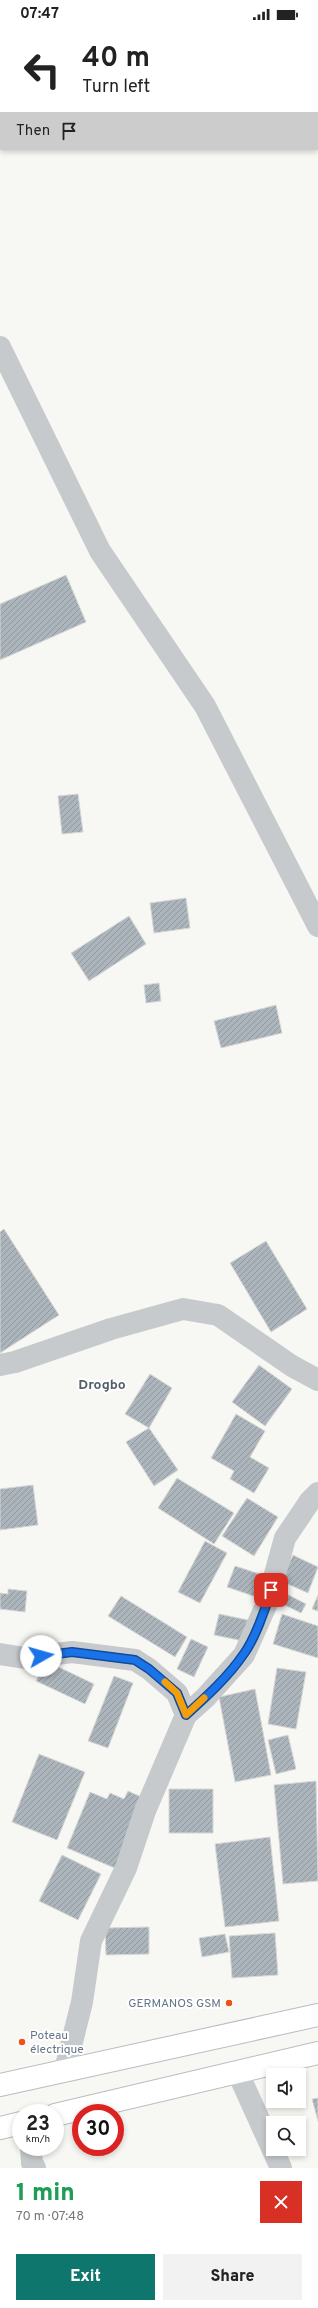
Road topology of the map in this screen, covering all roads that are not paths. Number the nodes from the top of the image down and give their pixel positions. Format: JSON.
{"nodes":[{"id":1,"x":0,"y":347,"type":"edge"},
{"id":2,"x":318,"y":926,"type":"edge"},
{"id":3,"x":0,"y":1365,"type":"edge"},
{"id":4,"x":318,"y":1380,"type":"edge"},
{"id":5,"x":318,"y":1493,"type":"edge"},
{"id":6,"x":0,"y":1654,"type":"edge"},
{"id":7,"x":186,"y":1715,"type":"junction"},
{"id":8,"x":318,"y":2015,"type":"edge"},
{"id":9,"x":318,"y":2053,"type":"edge"},
{"id":10,"x":65,"y":2070,"type":"junction"},
{"id":11,"x":238,"y":2073,"type":"junction"},
{"id":12,"x":0,"y":2085,"type":"edge"},
{"id":13,"x":64,"y":2113,"type":"edge"},
{"id":14,"x":12,"y":2125,"type":"edge"},
{"id":15,"x":0,"y":2128,"type":"edge"},
{"id":16,"x":32,"y":2156,"type":"edge"},
{"id":17,"x":35,"y":2168,"type":"edge"},
{"id":18,"x":281,"y":2168,"type":"edge"}],
"edges":[{"from":1,"to":2,"type":"street"},
{"from":3,"to":4,"type":"street"},
{"from":5,"to":7,"type":"street"},
{"from":6,"to":7,"type":"street"},
{"from":7,"to":10,"type":"street"},
{"from":8,"to":10,"type":"main road"},
{"from":9,"to":11,"type":"main road"},
{"from":10,"to":12,"type":"main road"},
{"from":11,"to":13,"type":"main road"},
{"from":11,"to":18,"type":"street"},
{"from":14,"to":15,"type":"main road"},
{"from":16,"to":17,"type":"street"}]}
